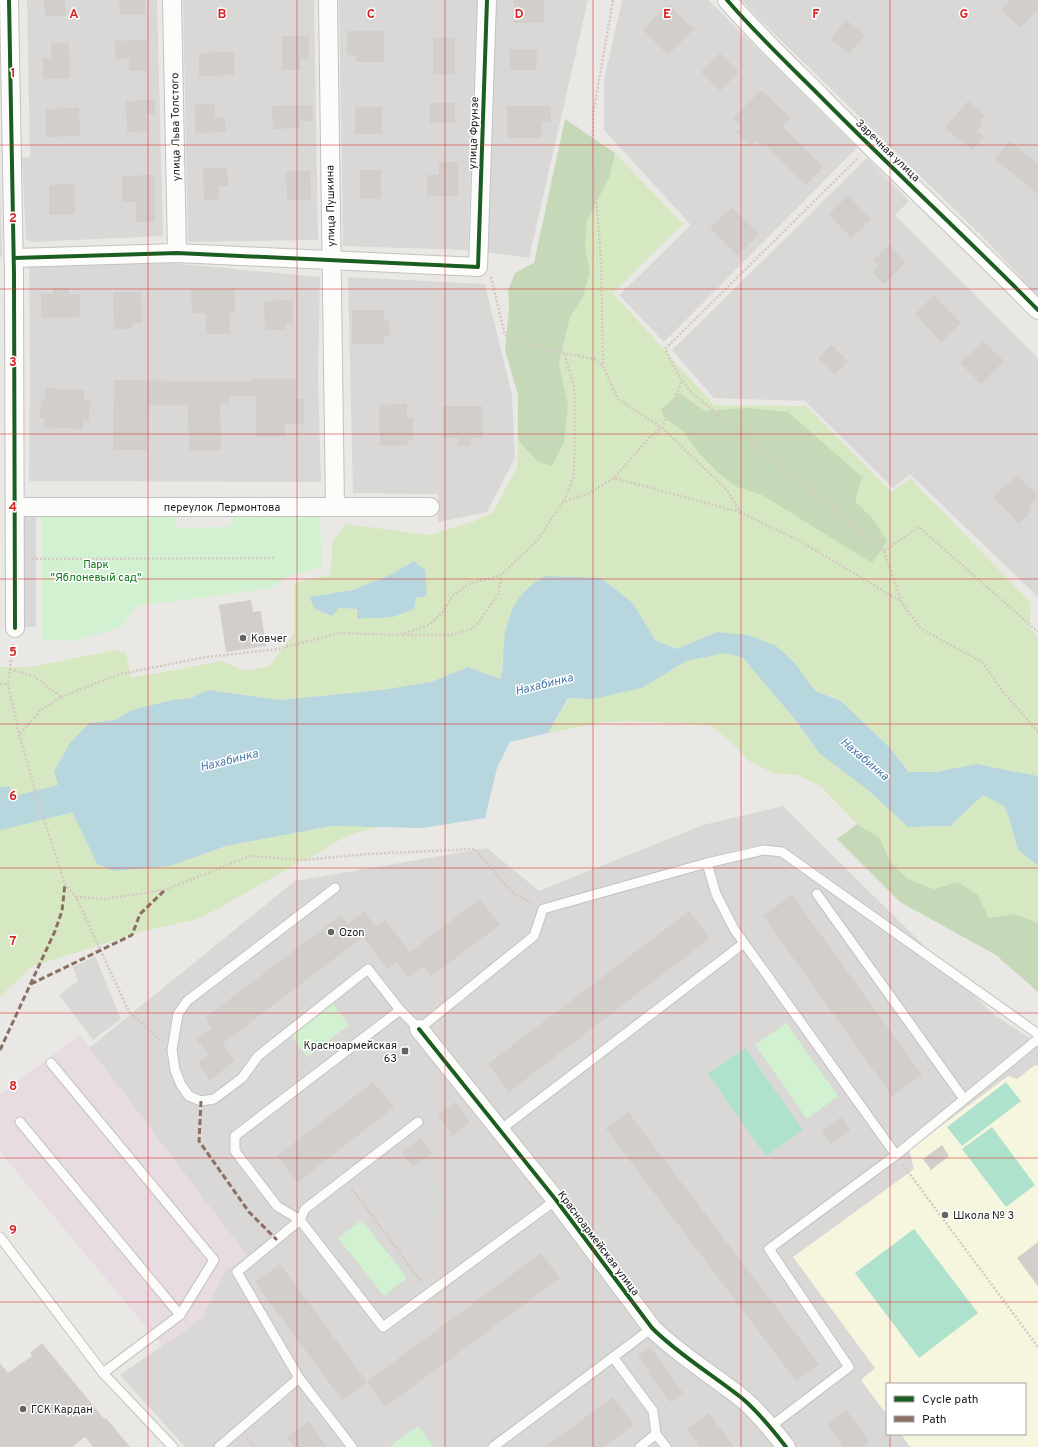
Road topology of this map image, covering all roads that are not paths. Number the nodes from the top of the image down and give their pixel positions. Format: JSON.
{"nodes":[{"id":1,"x":9,"y":0,"type":"edge"},
{"id":2,"x":172,"y":0,"type":"edge"},
{"id":3,"x":328,"y":0,"type":"edge"},
{"id":4,"x":487,"y":0,"type":"edge"},
{"id":5,"x":727,"y":0,"type":"edge"},
{"id":6,"x":5,"y":84,"type":"edge"},
{"id":7,"x":177,"y":253,"type":"junction"},
{"id":8,"x":331,"y":259,"type":"junction"},
{"id":9,"x":9,"y":269,"type":"edge"},
{"id":10,"x":1038,"y":310,"type":"edge"},
{"id":11,"x":15,"y":507,"type":"junction"},
{"id":12,"x":335,"y":507,"type":"junction"},
{"id":13,"x":430,"y":507,"type":"dead end"},
{"id":14,"x":15,"y":628,"type":"road end"},
{"id":15,"x":707,"y":863,"type":"junction"},
{"id":16,"x":335,"y":888,"type":"dead end"},
{"id":17,"x":817,"y":894,"type":"dead end"},
{"id":18,"x":744,"y":943,"type":"junction"},
{"id":19,"x":400,"y":1010,"type":"junction"},
{"id":20,"x":419,"y":1029,"type":"junction"},
{"id":21,"x":1038,"y":1034,"type":"edge"},
{"id":22,"x":1038,"y":1039,"type":"edge"},
{"id":23,"x":51,"y":1063,"type":"dead end"},
{"id":24,"x":964,"y":1099,"type":"junction"},
{"id":25,"x":20,"y":1122,"type":"dead end"},
{"id":26,"x":418,"y":1122,"type":"dead end"},
{"id":27,"x":500,"y":1130,"type":"junction"},
{"id":28,"x":896,"y":1155,"type":"junction"},
{"id":29,"x":556,"y":1200,"type":"junction"},
{"id":30,"x":300,"y":1220,"type":"junction"},
{"id":31,"x":0,"y":1237,"type":"edge"},
{"id":32,"x":180,"y":1315,"type":"junction"},
{"id":33,"x":652,"y":1328,"type":"junction"},
{"id":34,"x":613,"y":1357,"type":"junction"},
{"id":35,"x":103,"y":1373,"type":"junction"},
{"id":36,"x":299,"y":1378,"type":"junction"},
{"id":37,"x":770,"y":1427,"type":"junction"},
{"id":38,"x":656,"y":1434,"type":"junction"},
{"id":39,"x":173,"y":1447,"type":"edge"},
{"id":40,"x":219,"y":1447,"type":"edge"},
{"id":41,"x":352,"y":1447,"type":"edge"},
{"id":42,"x":493,"y":1447,"type":"edge"},
{"id":43,"x":640,"y":1447,"type":"edge"},
{"id":44,"x":666,"y":1447,"type":"edge"},
{"id":45,"x":786,"y":1447,"type":"edge"}],
"edges":[{"from":1,"to":6,"type":"street"},
{"from":2,"to":7,"type":"street","name":"улица Льва Толстого"},
{"from":3,"to":8,"type":"street","name":"улица Пушкина"},
{"from":4,"to":8,"type":"street","name":"улица Фрунзе"},
{"from":5,"to":10,"type":"street","name":"Заречная улица"},
{"from":6,"to":9,"type":"street"},
{"from":7,"to":8,"type":"street"},
{"from":7,"to":9,"type":"street"},
{"from":8,"to":12,"type":"street","name":"улица Пушкина"},
{"from":9,"to":11,"type":"street"},
{"from":11,"to":12,"type":"street","name":"переулок Лермонтова"},
{"from":11,"to":14,"type":"street"},
{"from":12,"to":13,"type":"street","name":"переулок Лермонтова"},
{"from":15,"to":18,"type":"lane"},
{"from":15,"to":20,"type":"lane"},
{"from":15,"to":21,"type":"lane"},
{"from":16,"to":19,"type":"lane"},
{"from":17,"to":24,"type":"lane"},
{"from":18,"to":27,"type":"lane"},
{"from":18,"to":28,"type":"lane"},
{"from":19,"to":20,"type":"lane"},
{"from":19,"to":30,"type":"lane"},
{"from":20,"to":27,"type":"street","name":"Красноармейская улица"},
{"from":22,"to":24,"type":"lane"},
{"from":23,"to":32,"type":"lane"},
{"from":24,"to":28,"type":"lane"},
{"from":25,"to":32,"type":"lane"},
{"from":26,"to":30,"type":"lane"},
{"from":27,"to":29,"type":"street","name":"Красноармейская улица"},
{"from":28,"to":37,"type":"lane"},
{"from":29,"to":30,"type":"lane"},
{"from":29,"to":33,"type":"street","name":"Красноармейская улица"},
{"from":30,"to":36,"type":"lane"},
{"from":31,"to":35,"type":"lane"},
{"from":32,"to":35,"type":"lane"},
{"from":33,"to":34,"type":"lane"},
{"from":33,"to":37,"type":"street","name":"Красноармейская улица"},
{"from":34,"to":38,"type":"lane"},
{"from":34,"to":42,"type":"lane"},
{"from":35,"to":39,"type":"lane"},
{"from":36,"to":40,"type":"lane"},
{"from":36,"to":41,"type":"lane"},
{"from":37,"to":45,"type":"street","name":"Красноармейская улица"},
{"from":38,"to":43,"type":"lane"},
{"from":38,"to":44,"type":"lane"}]}
